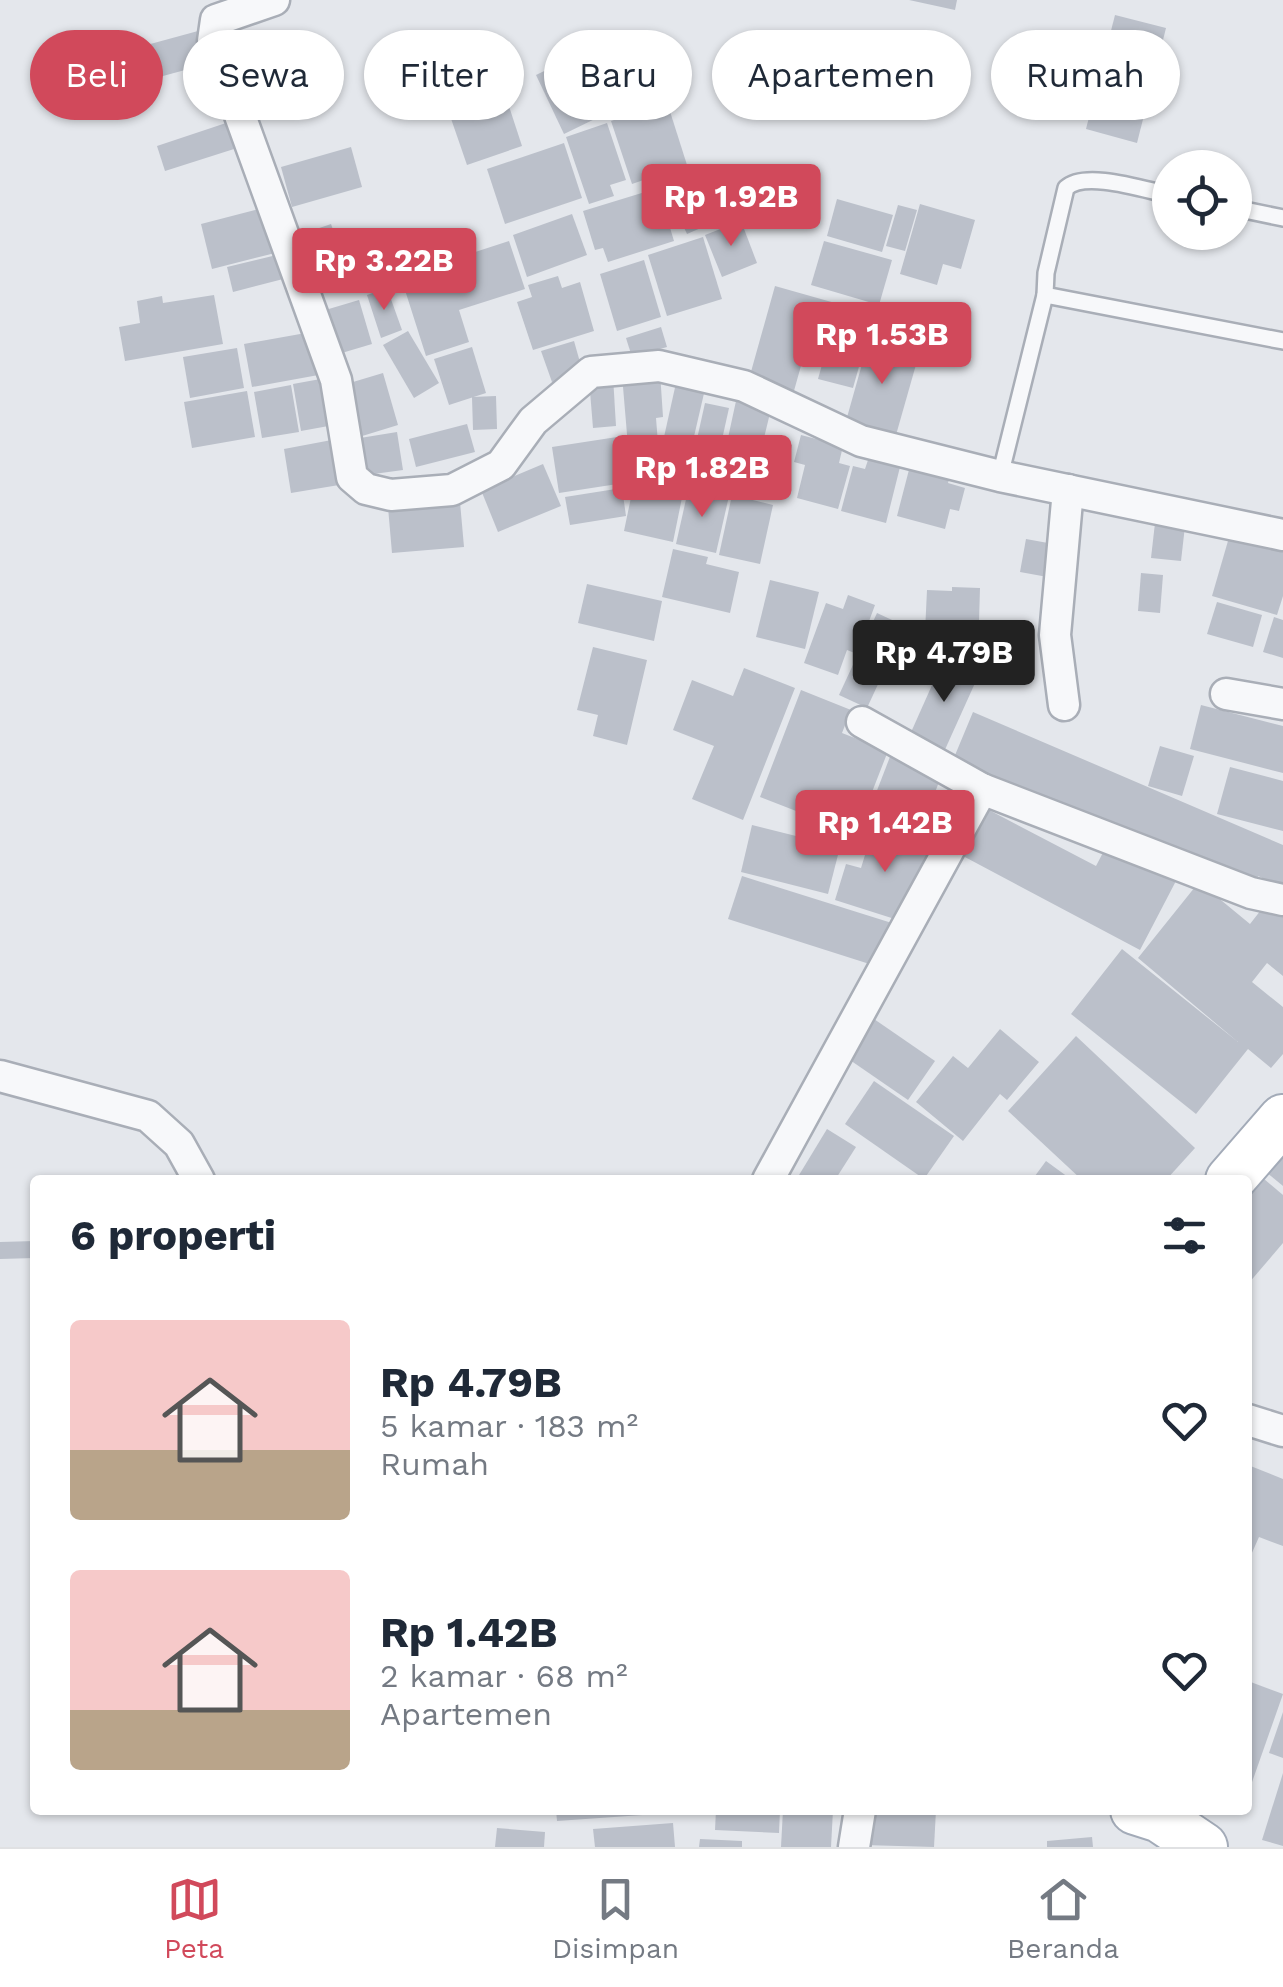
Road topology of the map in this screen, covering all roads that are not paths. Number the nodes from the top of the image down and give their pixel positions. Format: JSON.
{"nodes":[{"id":1,"x":274,"y":0,"type":"edge"},
{"id":2,"x":1152,"y":192,"type":"edge"},
{"id":3,"x":1252,"y":212,"type":"edge"},
{"id":4,"x":1283,"y":218,"type":"edge"},
{"id":5,"x":1045,"y":295,"type":"junction"},
{"id":6,"x":1283,"y":341,"type":"edge"},
{"id":7,"x":1000,"y":476,"type":"junction"},
{"id":8,"x":1068,"y":490,"type":"junction"},
{"id":9,"x":1283,"y":536,"type":"edge"},
{"id":10,"x":1226,"y":694,"type":"dead end"},
{"id":11,"x":1283,"y":704,"type":"edge"},
{"id":12,"x":1064,"y":705,"type":"dead end"},
{"id":13,"x":862,"y":722,"type":"dead end"},
{"id":14,"x":982,"y":788,"type":"junction"},
{"id":15,"x":1283,"y":900,"type":"edge"},
{"id":16,"x":0,"y":1076,"type":"edge"},
{"id":17,"x":1283,"y":1119,"type":"edge"},
{"id":18,"x":196,"y":1175,"type":"edge"},
{"id":19,"x":771,"y":1175,"type":"edge"},
{"id":20,"x":1234,"y":1175,"type":"edge"},
{"id":21,"x":1252,"y":1421,"type":"edge"},
{"id":22,"x":1283,"y":1431,"type":"edge"},
{"id":23,"x":859,"y":1815,"type":"edge"},
{"id":24,"x":1151,"y":1815,"type":"edge"},
{"id":25,"x":854,"y":1847,"type":"edge"},
{"id":26,"x":1203,"y":1847,"type":"edge"}],
"edges":[{"from":1,"to":7,"type":"street"},
{"from":2,"to":5,"type":"lane"},
{"from":3,"to":4,"type":"lane"},
{"from":5,"to":6,"type":"lane"},
{"from":5,"to":7,"type":"lane"},
{"from":7,"to":8,"type":"street"},
{"from":8,"to":9,"type":"street"},
{"from":8,"to":12,"type":"street"},
{"from":10,"to":11,"type":"street"},
{"from":13,"to":14,"type":"street"},
{"from":14,"to":15,"type":"street"},
{"from":14,"to":19,"type":"street"},
{"from":16,"to":18,"type":"street"},
{"from":17,"to":20,"type":"main road"},
{"from":21,"to":22,"type":"street"},
{"from":23,"to":25,"type":"street"},
{"from":24,"to":26,"type":"main road"}]}
